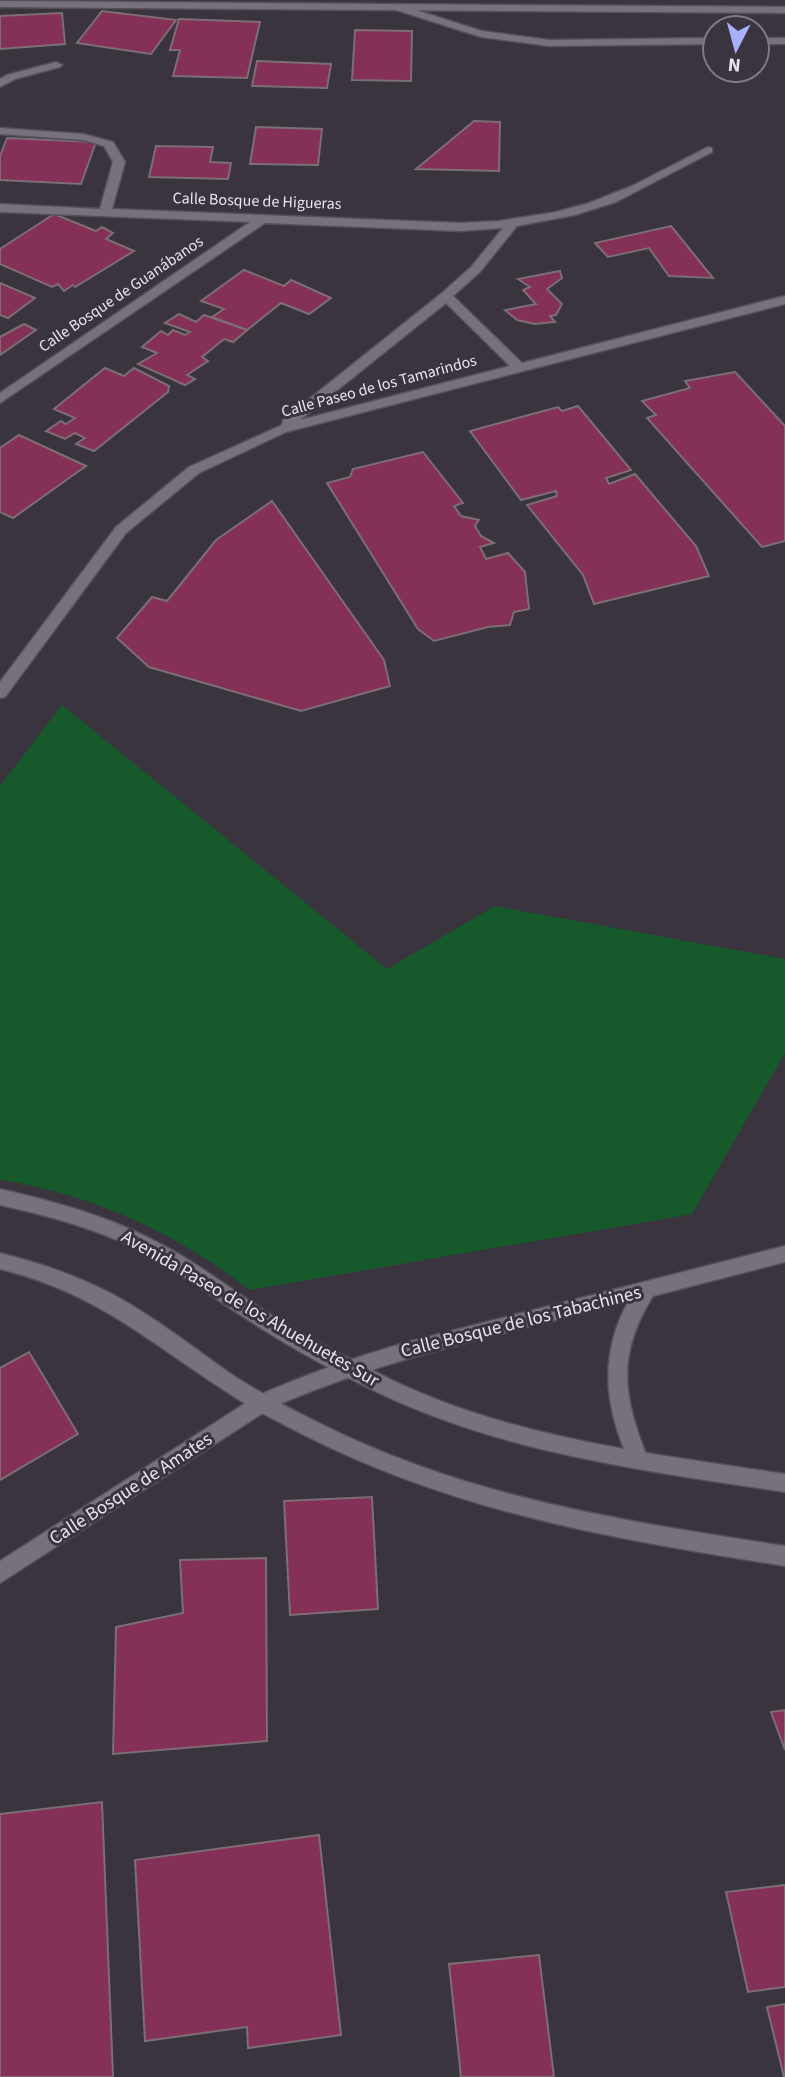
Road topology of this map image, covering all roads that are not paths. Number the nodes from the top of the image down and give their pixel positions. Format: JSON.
{"nodes":[{"id":1,"x":278,"y":3,"type":"edge"},
{"id":2,"x":0,"y":4,"type":"edge"},
{"id":3,"x":397,"y":7,"type":"junction"},
{"id":4,"x":785,"y":10,"type":"edge"},
{"id":5,"x":701,"y":41,"type":"edge"},
{"id":6,"x":56,"y":65,"type":"dead end"},
{"id":7,"x":0,"y":84,"type":"edge"},
{"id":8,"x":0,"y":131,"type":"edge"},
{"id":9,"x":708,"y":150,"type":"dead end"},
{"id":10,"x":0,"y":208,"type":"edge"},
{"id":11,"x":105,"y":213,"type":"junction"},
{"id":12,"x":262,"y":219,"type":"junction"},
{"id":13,"x":512,"y":225,"type":"junction"},
{"id":14,"x":446,"y":296,"type":"junction"},
{"id":15,"x":785,"y":300,"type":"edge"},
{"id":16,"x":517,"y":367,"type":"junction"},
{"id":17,"x":0,"y":399,"type":"edge"},
{"id":18,"x":281,"y":429,"type":"junction"},
{"id":19,"x":0,"y":693,"type":"edge"},
{"id":20,"x":0,"y":1197,"type":"edge"},
{"id":21,"x":785,"y":1254,"type":"edge"},
{"id":22,"x":0,"y":1261,"type":"edge"},
{"id":23,"x":647,"y":1290,"type":"junction"},
{"id":24,"x":350,"y":1368,"type":"junction"},
{"id":25,"x":262,"y":1403,"type":"junction"},
{"id":26,"x":638,"y":1459,"type":"junction"},
{"id":27,"x":785,"y":1482,"type":"edge"},
{"id":28,"x":785,"y":1556,"type":"edge"},
{"id":29,"x":0,"y":1573,"type":"edge"}],
"edges":[{"from":1,"to":2,"type":"street"},
{"from":1,"to":3,"type":"street"},
{"from":3,"to":4,"type":"street"},
{"from":3,"to":5,"type":"street"},
{"from":6,"to":7,"type":"street"},
{"from":8,"to":11,"type":"street"},
{"from":9,"to":13,"type":"street","name":"Calle Bosque de Higueras"},
{"from":10,"to":11,"type":"street","name":"Calle Bosque de Higueras"},
{"from":11,"to":12,"type":"street","name":"Calle Bosque de Higueras"},
{"from":12,"to":13,"type":"street","name":"Calle Bosque de Higueras"},
{"from":12,"to":17,"type":"street","name":"Calle Bosque de Guanábanos"},
{"from":13,"to":14,"type":"street"},
{"from":14,"to":16,"type":"street"},
{"from":14,"to":18,"type":"street"},
{"from":15,"to":16,"type":"street","name":"Calle Paseo de los Tamarindos"},
{"from":16,"to":18,"type":"street","name":"Calle Paseo de los Tamarindos"},
{"from":18,"to":19,"type":"street","name":"Calle Paseo de los Tamarindos"},
{"from":20,"to":24,"type":"street","name":"Avenida Paseo de los Ahuehuetes Sur"},
{"from":21,"to":23,"type":"street","name":"Calle Bosque de los Tabachines"},
{"from":22,"to":25,"type":"street"},
{"from":23,"to":24,"type":"street","name":"Calle Bosque de los Tabachines"},
{"from":23,"to":26,"type":"street"},
{"from":24,"to":25,"type":"street","name":"Calle Bosque de los Tabachines"},
{"from":24,"to":26,"type":"street","name":"Avenida Paseo de los Ahuehuetes Sur"},
{"from":25,"to":28,"type":"street"},
{"from":25,"to":29,"type":"street","name":"Calle Bosque de Amates"},
{"from":26,"to":27,"type":"street","name":"Avenida Paseo de los Ahuehuetes Sur"}]}
